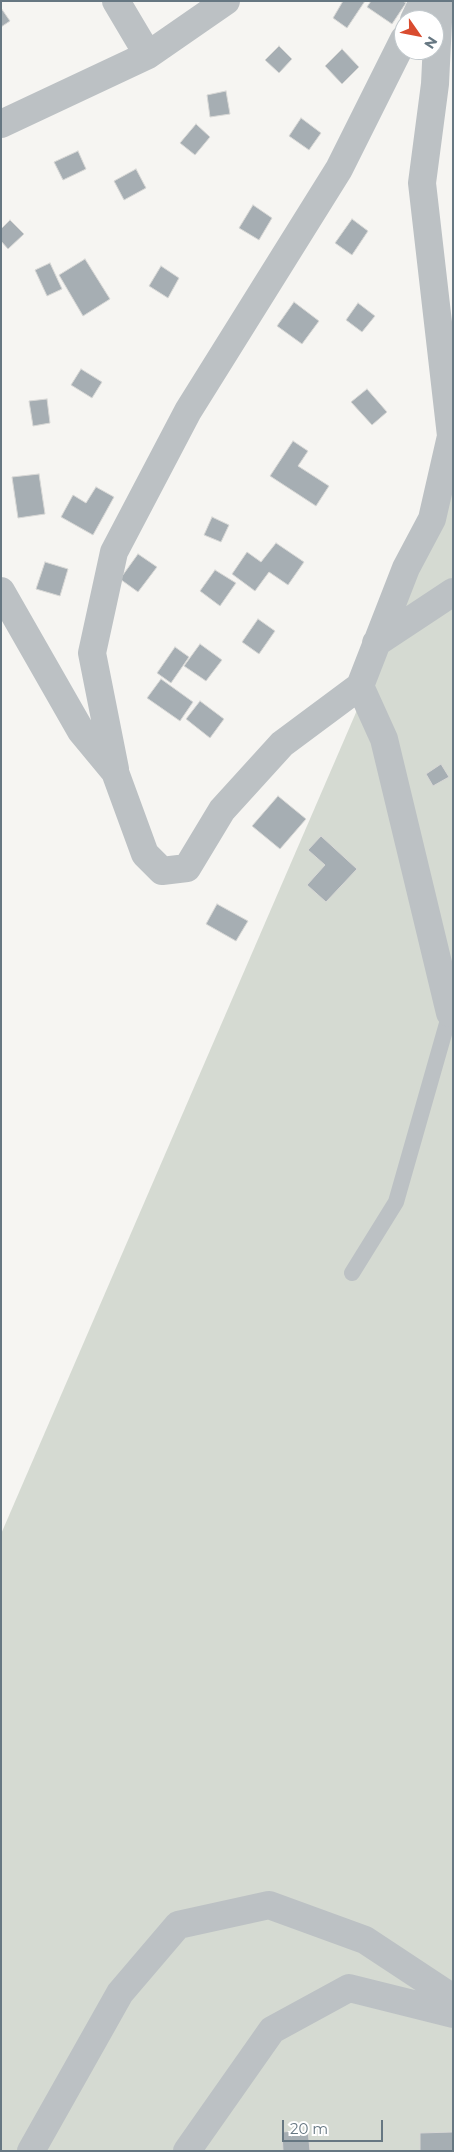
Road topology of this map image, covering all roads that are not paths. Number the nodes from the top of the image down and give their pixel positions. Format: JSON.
{"nodes":[{"id":1,"x":116,"y":1,"type":"edge"},
{"id":2,"x":226,"y":1,"type":"edge"},
{"id":3,"x":439,"y":1,"type":"edge"},
{"id":4,"x":148,"y":55,"type":"junction"},
{"id":5,"x":394,"y":59,"type":"edge"},
{"id":6,"x":1,"y":124,"type":"edge"},
{"id":7,"x":452,"y":435,"type":"edge"},
{"id":8,"x":1,"y":591,"type":"edge"},
{"id":9,"x":453,"y":592,"type":"edge"},
{"id":10,"x":376,"y":643,"type":"junction"},
{"id":11,"x":360,"y":686,"type":"junction"},
{"id":12,"x":115,"y":772,"type":"junction"},
{"id":13,"x":451,"y":1011,"type":"edge"},
{"id":14,"x":352,"y":1273,"type":"dead end"},
{"id":15,"x":453,"y":1998,"type":"edge"},
{"id":16,"x":453,"y":2014,"type":"edge"},
{"id":17,"x":31,"y":2151,"type":"edge"},
{"id":18,"x":187,"y":2151,"type":"edge"}],
"edges":[{"from":1,"to":4,"type":"street"},
{"from":2,"to":4,"type":"street"},
{"from":3,"to":7,"type":"street"},
{"from":4,"to":6,"type":"street"},
{"from":5,"to":12,"type":"street"},
{"from":7,"to":10,"type":"street"},
{"from":8,"to":12,"type":"street"},
{"from":9,"to":10,"type":"street"},
{"from":10,"to":11,"type":"street"},
{"from":11,"to":12,"type":"street"},
{"from":11,"to":13,"type":"street"},
{"from":13,"to":14,"type":"lane"},
{"from":15,"to":17,"type":"street"},
{"from":16,"to":18,"type":"street"}]}
